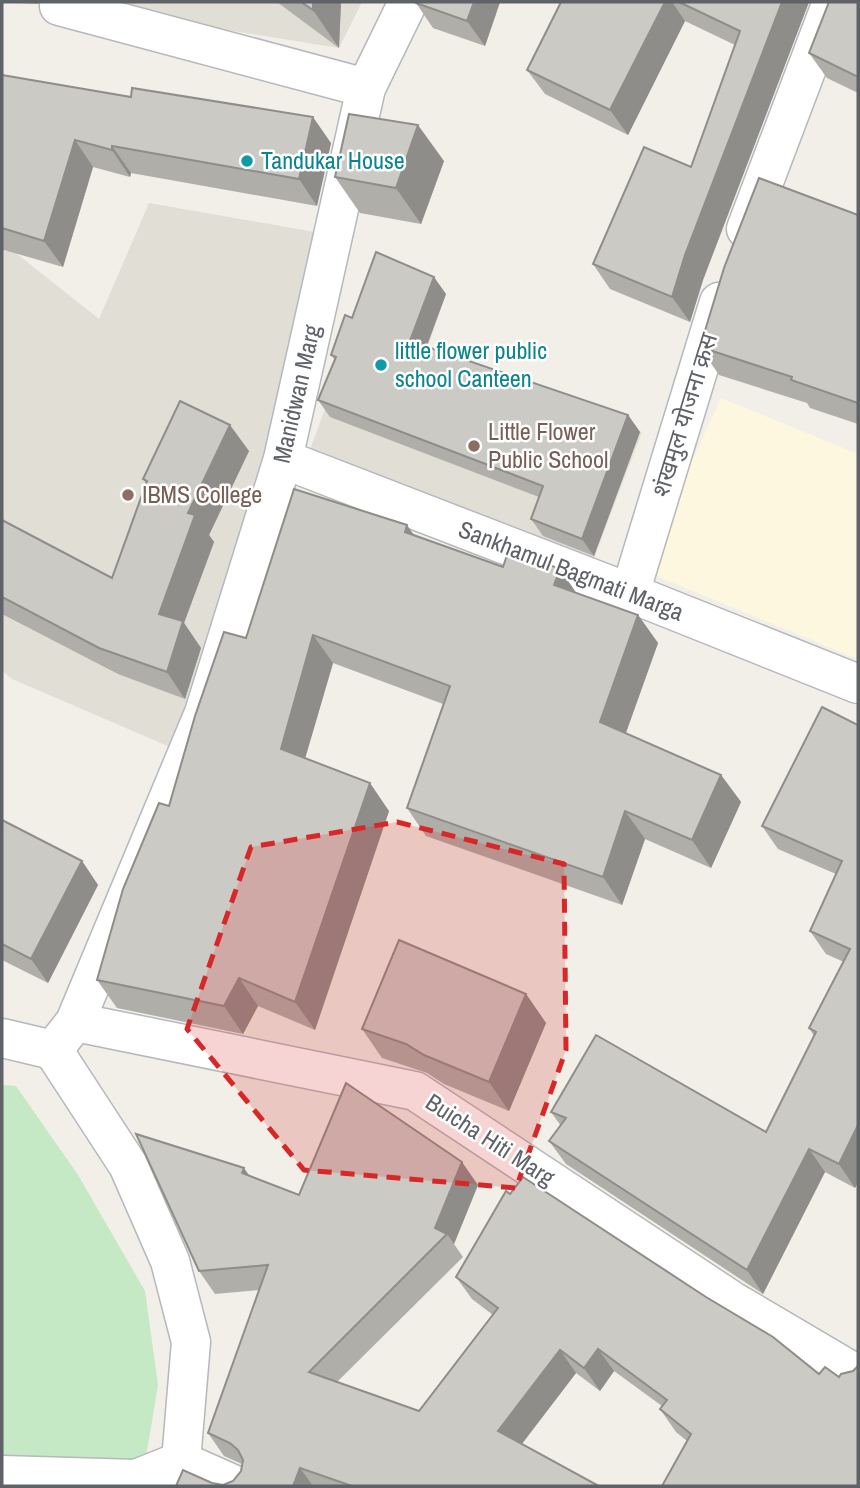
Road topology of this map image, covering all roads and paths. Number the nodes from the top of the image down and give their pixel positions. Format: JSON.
{"nodes":[{"id":1,"x":408,"y":2,"type":"edge"},
{"id":2,"x":832,"y":2,"type":"edge"},
{"id":3,"x":59,"y":6,"type":"dead end"},
{"id":4,"x":366,"y":88,"type":"junction"},
{"id":5,"x":283,"y":459,"type":"junction"},
{"id":6,"x":630,"y":593,"type":"junction"},
{"id":7,"x":858,"y":684,"type":"edge"},
{"id":8,"x":64,"y":1036,"type":"junction"},
{"id":9,"x":2,"y":1038,"type":"edge"},
{"id":10,"x":858,"y":1375,"type":"edge"},
{"id":11,"x":176,"y":1474,"type":"edge"},
{"id":12,"x":2,"y":1475,"type":"edge"},
{"id":13,"x":237,"y":1486,"type":"edge"}],
"edges":[{"from":1,"to":4,"type":"street","name":"Manidwan Marg"},
{"from":2,"to":6,"type":"street","name":"शंखमुल योजना क्रस"},
{"from":3,"to":4,"type":"street"},
{"from":4,"to":5,"type":"street","name":"Manidwan Marg"},
{"from":5,"to":6,"type":"street","name":"Sankhamul Bagmati Marga"},
{"from":5,"to":8,"type":"street","name":"Manidwan Marg"},
{"from":6,"to":7,"type":"street","name":"Sankhamul Bagmati Marga"},
{"from":8,"to":9,"type":"street","name":"Buicha Hiti Marg"},
{"from":8,"to":10,"type":"street","name":"Buicha Hiti Marg"},
{"from":8,"to":11,"type":"street"},
{"from":11,"to":12,"type":"street"},
{"from":11,"to":13,"type":"street"}]}
